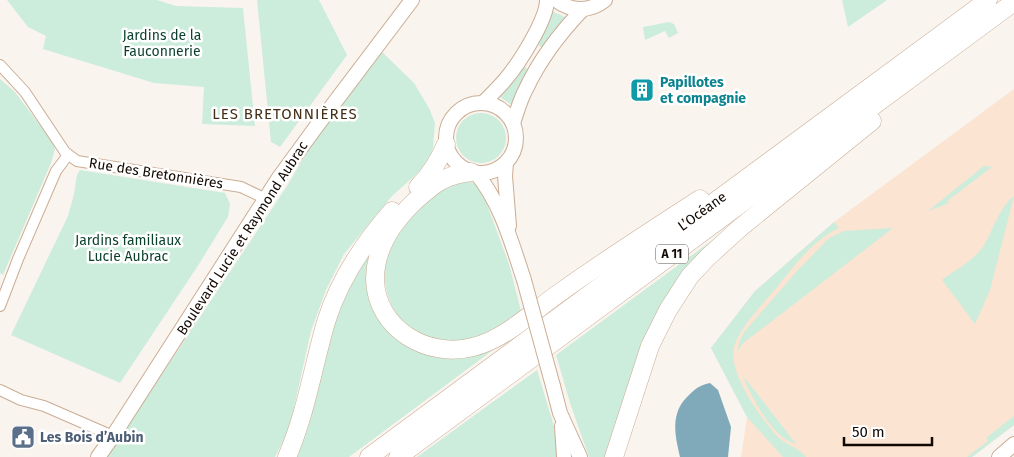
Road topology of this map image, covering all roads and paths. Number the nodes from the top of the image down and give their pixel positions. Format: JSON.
{"nodes":[{"id":1,"x":412,"y":0,"type":"edge"},
{"id":2,"x":547,"y":0,"type":"edge"},
{"id":3,"x":556,"y":0,"type":"edge"},
{"id":4,"x":605,"y":0,"type":"edge"},
{"id":5,"x":988,"y":0,"type":"edge"},
{"id":6,"x":1014,"y":2,"type":"edge"},
{"id":7,"x":583,"y":9,"type":"junction"},
{"id":8,"x":947,"y":51,"type":"junction"},
{"id":9,"x":0,"y":66,"type":"edge"},
{"id":10,"x":483,"y":103,"type":"junction"},
{"id":11,"x":513,"y":123,"type":"junction"},
{"id":12,"x":446,"y":144,"type":"junction"},
{"id":13,"x":68,"y":155,"type":"junction"},
{"id":14,"x":506,"y":163,"type":"junction"},
{"id":15,"x":473,"y":172,"type":"junction"},
{"id":16,"x":745,"y":180,"type":"junction"},
{"id":17,"x":266,"y":199,"type":"junction"},
{"id":18,"x":510,"y":237,"type":"junction"},
{"id":19,"x":0,"y":306,"type":"edge"},
{"id":20,"x":0,"y":390,"type":"edge"},
{"id":21,"x":560,"y":412,"type":"junction"},
{"id":22,"x":113,"y":436,"type":"junction"},
{"id":23,"x":1014,"y":444,"type":"edge"},
{"id":24,"x":98,"y":457,"type":"edge"},
{"id":25,"x":287,"y":457,"type":"edge"},
{"id":26,"x":369,"y":457,"type":"edge"},
{"id":27,"x":398,"y":457,"type":"edge"},
{"id":28,"x":564,"y":457,"type":"edge"},
{"id":29,"x":580,"y":457,"type":"edge"},
{"id":30,"x":614,"y":457,"type":"edge"},
{"id":31,"x":999,"y":457,"type":"edge"}],
"edges":[{"from":1,"to":17,"type":"main road","name":"Boulevard Lucie et Raymond Aubrac"},
{"from":2,"to":10,"type":"main road"},
{"from":3,"to":7,"type":"main road"},
{"from":4,"to":7,"type":"main road"},
{"from":5,"to":16,"type":"highway","name":"L’Océane","number":"A 11"},
{"from":6,"to":8,"type":"highway","name":"L’Océane","number":"A 11"},
{"from":7,"to":11,"type":"main road"},
{"from":8,"to":27,"type":"highway","name":"L’Océane","number":"A 11"},
{"from":8,"to":30,"type":"highway"},
{"from":9,"to":13,"type":"street"},
{"from":10,"to":11,"type":"main road"},
{"from":10,"to":12,"type":"main road"},
{"from":11,"to":14,"type":"main road"},
{"from":12,"to":15,"type":"main road"},
{"from":12,"to":25,"type":"highway"},
{"from":13,"to":17,"type":"street","name":"Rue des Bretonnières"},
{"from":13,"to":19,"type":"street"},
{"from":14,"to":15,"type":"main road"},
{"from":14,"to":18,"type":"main road"},
{"from":15,"to":16,"type":"highway"},
{"from":15,"to":18,"type":"main road"},
{"from":16,"to":26,"type":"highway","name":"L’Océane","number":"A 11"},
{"from":17,"to":22,"type":"main road","name":"Boulevard Lucie et Raymond Aubrac"},
{"from":18,"to":21,"type":"main road","bridge":true},
{"from":20,"to":22,"type":"street"},
{"from":21,"to":28,"type":"main road"},
{"from":21,"to":29,"type":"main road"},
{"from":22,"to":24,"type":"main road","name":"Boulevard Lucie et Raymond Aubrac"},
{"from":23,"to":31,"type":"main road"}]}
